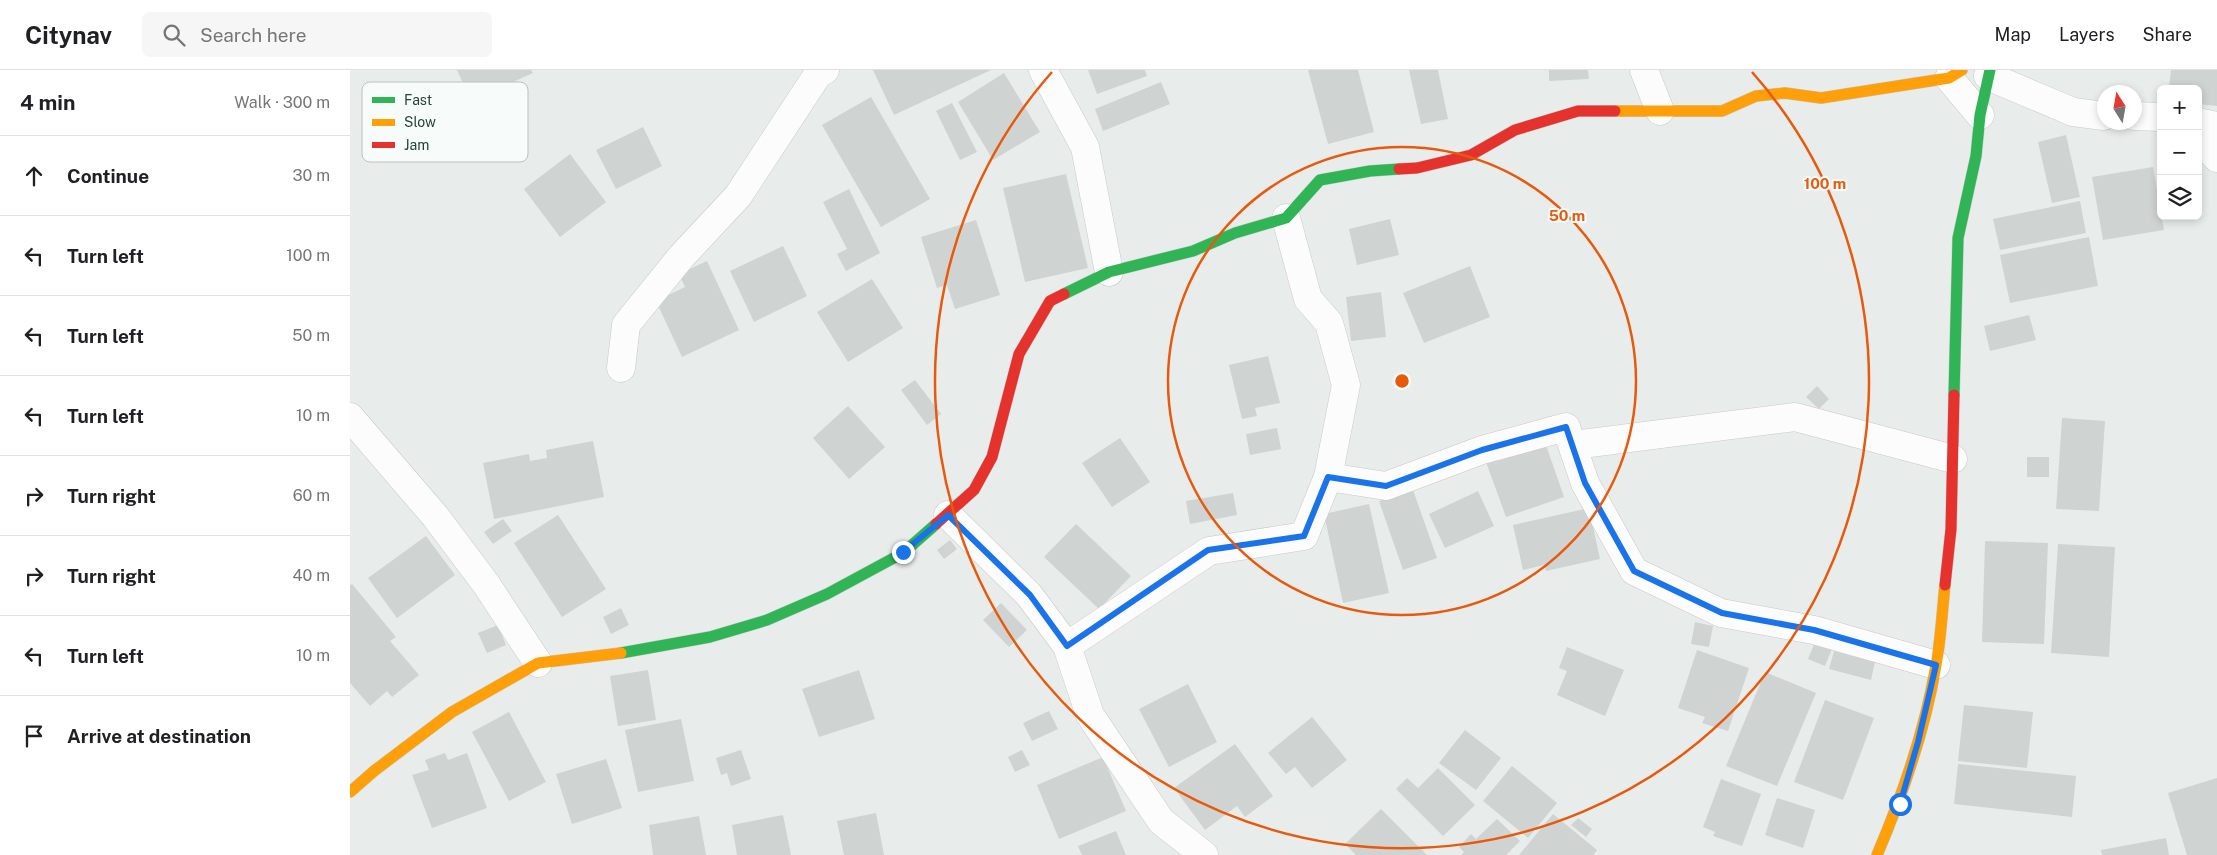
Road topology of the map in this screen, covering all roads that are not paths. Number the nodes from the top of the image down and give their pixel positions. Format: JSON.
{"nodes":[{"id":1,"x":825,"y":70,"type":"edge"},
{"id":2,"x":1043,"y":70,"type":"edge"},
{"id":3,"x":1644,"y":70,"type":"edge"},
{"id":4,"x":1989,"y":73,"type":"edge"},
{"id":5,"x":1955,"y":74,"type":"edge"},
{"id":6,"x":1660,"y":111,"type":"junction"},
{"id":7,"x":1980,"y":115,"type":"junction"},
{"id":8,"x":2097,"y":115,"type":"edge"},
{"id":9,"x":2142,"y":116,"type":"edge"},
{"id":10,"x":2157,"y":117,"type":"edge"},
{"id":11,"x":2202,"y":123,"type":"edge"},
{"id":12,"x":2217,"y":126,"type":"edge"},
{"id":13,"x":2202,"y":142,"type":"edge"},
{"id":14,"x":2217,"y":158,"type":"edge"},
{"id":15,"x":1286,"y":218,"type":"junction"},
{"id":16,"x":1109,"y":272,"type":"junction"},
{"id":17,"x":621,"y":368,"type":"dead end"},
{"id":18,"x":350,"y":417,"type":"edge"},
{"id":19,"x":1574,"y":445,"type":"junction"},
{"id":20,"x":1953,"y":458,"type":"junction"},
{"id":21,"x":1328,"y":477,"type":"junction"},
{"id":22,"x":948,"y":515,"type":"junction"},
{"id":23,"x":1067,"y":646,"type":"junction"},
{"id":24,"x":538,"y":662,"type":"junction"},
{"id":25,"x":1936,"y":665,"type":"junction"},
{"id":26,"x":350,"y":792,"type":"edge"},
{"id":27,"x":1204,"y":855,"type":"edge"},
{"id":28,"x":1876,"y":855,"type":"edge"}],
"edges":[{"from":1,"to":17,"type":"street"},
{"from":2,"to":16,"type":"street"},
{"from":3,"to":6,"type":"street"},
{"from":4,"to":7,"type":"street"},
{"from":4,"to":8,"type":"street"},
{"from":5,"to":6,"type":"street"},
{"from":5,"to":7,"type":"street"},
{"from":6,"to":15,"type":"street"},
{"from":7,"to":20,"type":"street"},
{"from":9,"to":10,"type":"street"},
{"from":11,"to":12,"type":"street"},
{"from":13,"to":14,"type":"street"},
{"from":15,"to":16,"type":"street"},
{"from":15,"to":21,"type":"street"},
{"from":16,"to":22,"type":"street"},
{"from":18,"to":24,"type":"street"},
{"from":19,"to":20,"type":"street"},
{"from":19,"to":21,"type":"street"},
{"from":19,"to":25,"type":"street"},
{"from":20,"to":25,"type":"street"},
{"from":21,"to":23,"type":"street"},
{"from":22,"to":23,"type":"street"},
{"from":22,"to":24,"type":"street"},
{"from":23,"to":27,"type":"street"},
{"from":24,"to":26,"type":"street"},
{"from":25,"to":28,"type":"street"}]}
